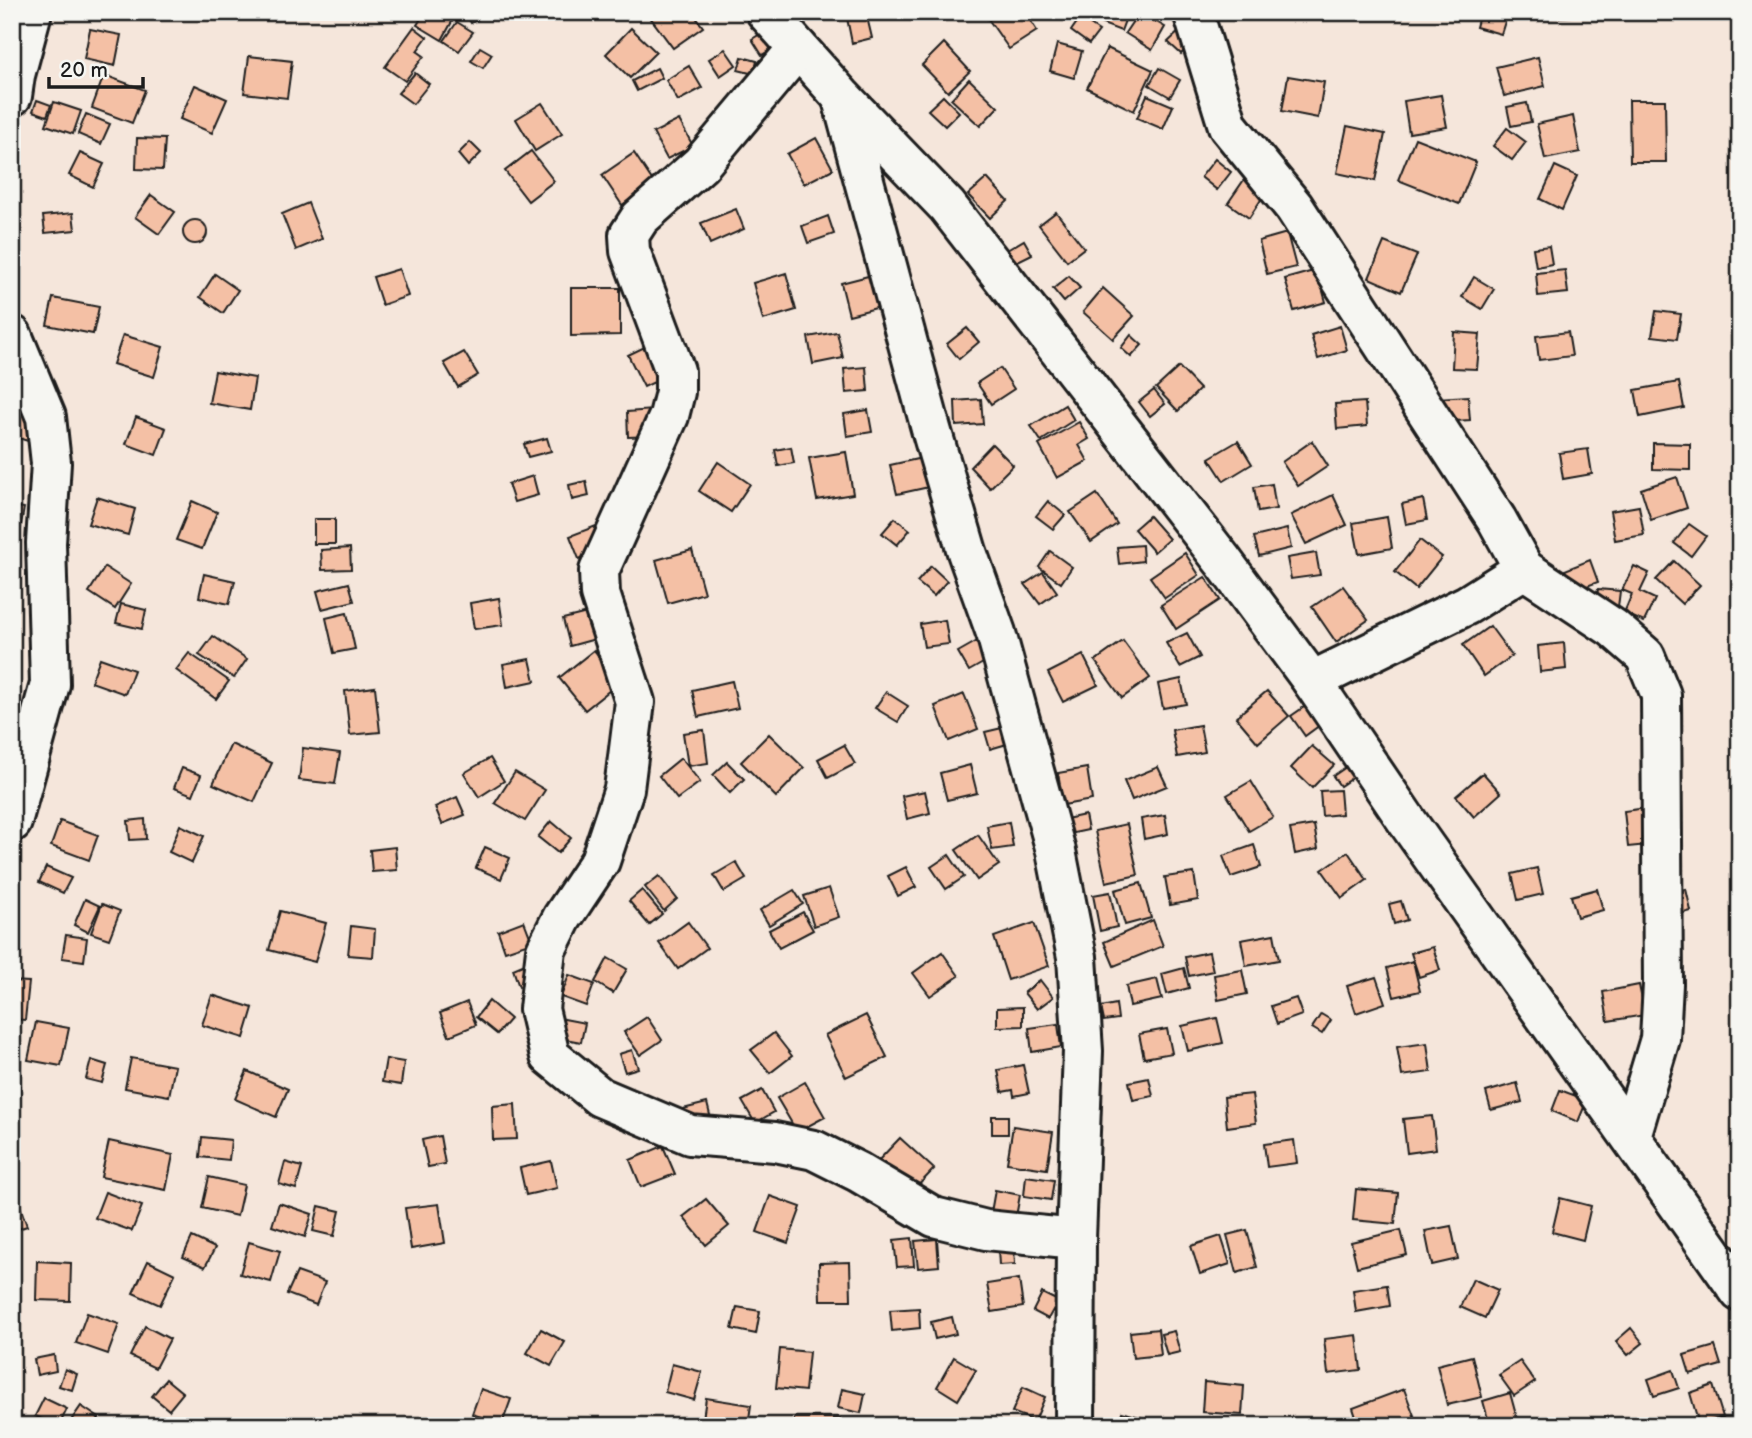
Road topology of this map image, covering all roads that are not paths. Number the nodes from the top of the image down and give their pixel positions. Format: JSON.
{"nodes":[{"id":1,"x":32,"y":12,"type":"edge"},
{"id":2,"x":766,"y":12,"type":"edge"},
{"id":3,"x":1193,"y":12,"type":"edge"},
{"id":4,"x":798,"y":48,"type":"junction"},
{"id":5,"x":12,"y":96,"type":"edge"},
{"id":6,"x":841,"y":96,"type":"junction"},
{"id":7,"x":12,"y":335,"type":"edge"},
{"id":8,"x":1524,"y":569,"type":"junction"},
{"id":9,"x":1312,"y":681,"type":"junction"},
{"id":10,"x":12,"y":821,"type":"edge"},
{"id":11,"x":1631,"y":1136,"type":"junction"},
{"id":12,"x":1076,"y":1239,"type":"junction"},
{"id":13,"x":1740,"y":1292,"type":"edge"},
{"id":14,"x":1075,"y":1426,"type":"edge"}],
"edges":[{"from":1,"to":5,"type":"street"},
{"from":2,"to":4,"type":"street"},
{"from":3,"to":8,"type":"street"},
{"from":4,"to":6,"type":"street"},
{"from":4,"to":12,"type":"street"},
{"from":6,"to":9,"type":"street"},
{"from":6,"to":12,"type":"street"},
{"from":7,"to":10,"type":"street"},
{"from":8,"to":9,"type":"street"},
{"from":8,"to":11,"type":"street"},
{"from":9,"to":11,"type":"street"},
{"from":11,"to":13,"type":"street"},
{"from":12,"to":14,"type":"street"}]}
